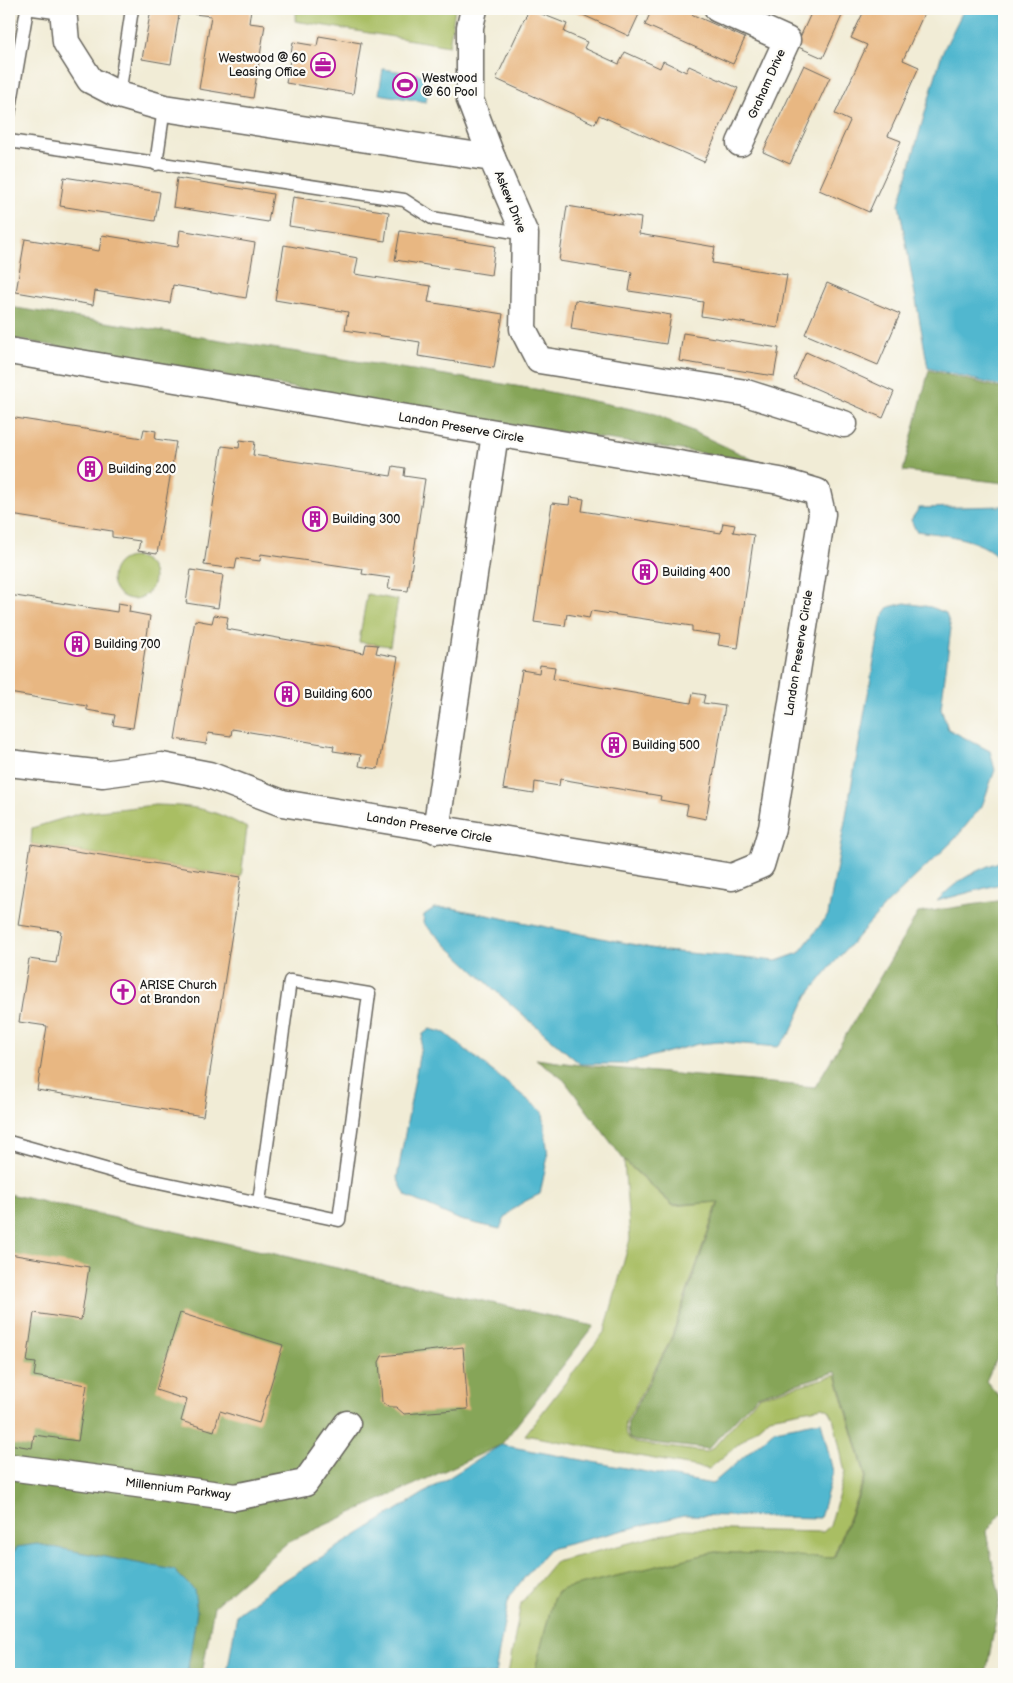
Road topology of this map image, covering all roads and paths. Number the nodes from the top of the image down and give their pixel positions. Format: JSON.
{"nodes":[{"id":1,"x":27,"y":9,"type":"edge"},
{"id":2,"x":33,"y":9,"type":"edge"},
{"id":3,"x":132,"y":9,"type":"edge"},
{"id":4,"x":474,"y":9,"type":"edge"},
{"id":5,"x":718,"y":9,"type":"edge"},
{"id":6,"x":62,"y":11,"type":"edge"},
{"id":7,"x":119,"y":95,"type":"junction"},
{"id":8,"x":164,"y":108,"type":"junction"},
{"id":9,"x":9,"y":114,"type":"edge"},
{"id":10,"x":9,"y":141,"type":"edge"},
{"id":11,"x":740,"y":143,"type":"dead end"},
{"id":12,"x":492,"y":158,"type":"junction"},
{"id":13,"x":156,"y":164,"type":"junction"},
{"id":14,"x":525,"y":234,"type":"junction"},
{"id":15,"x":9,"y":351,"type":"edge"},
{"id":16,"x":844,"y":424,"type":"dead end"},
{"id":17,"x":495,"y":434,"type":"junction"},
{"id":18,"x":9,"y":763,"type":"edge"},
{"id":19,"x":436,"y":830,"type":"junction"},
{"id":20,"x":9,"y":1142,"type":"edge"},
{"id":21,"x":258,"y":1202,"type":"junction"},
{"id":22,"x":347,"y":1424,"type":"dead end"},
{"id":23,"x":9,"y":1467,"type":"edge"}],
"edges":[{"from":1,"to":9,"type":"lane"},
{"from":2,"to":6,"type":"lane"},
{"from":3,"to":7,"type":"lane"},
{"from":4,"to":12,"type":"street"},
{"from":5,"to":11,"type":"street","name":"Graham Drive"},
{"from":6,"to":7,"type":"street","name":"Askew Drive"},
{"from":7,"to":8,"type":"street","name":"Askew Drive"},
{"from":8,"to":12,"type":"street","name":"Askew Drive"},
{"from":8,"to":13,"type":"lane"},
{"from":10,"to":13,"type":"lane"},
{"from":12,"to":14,"type":"street","name":"Askew Drive"},
{"from":13,"to":14,"type":"lane"},
{"from":14,"to":16,"type":"street","name":"Askew Drive"},
{"from":15,"to":17,"type":"street","name":"Landon Preserve Circle"},
{"from":17,"to":19,"type":"street"},
{"from":17,"to":19,"type":"street","name":"Landon Preserve Circle"},
{"from":18,"to":19,"type":"street","name":"Landon Preserve Circle"},
{"from":20,"to":21,"type":"lane"},
{"from":21,"to":21,"type":"lane"},
{"from":22,"to":23,"type":"street","name":"Millennium Parkway"}]}
